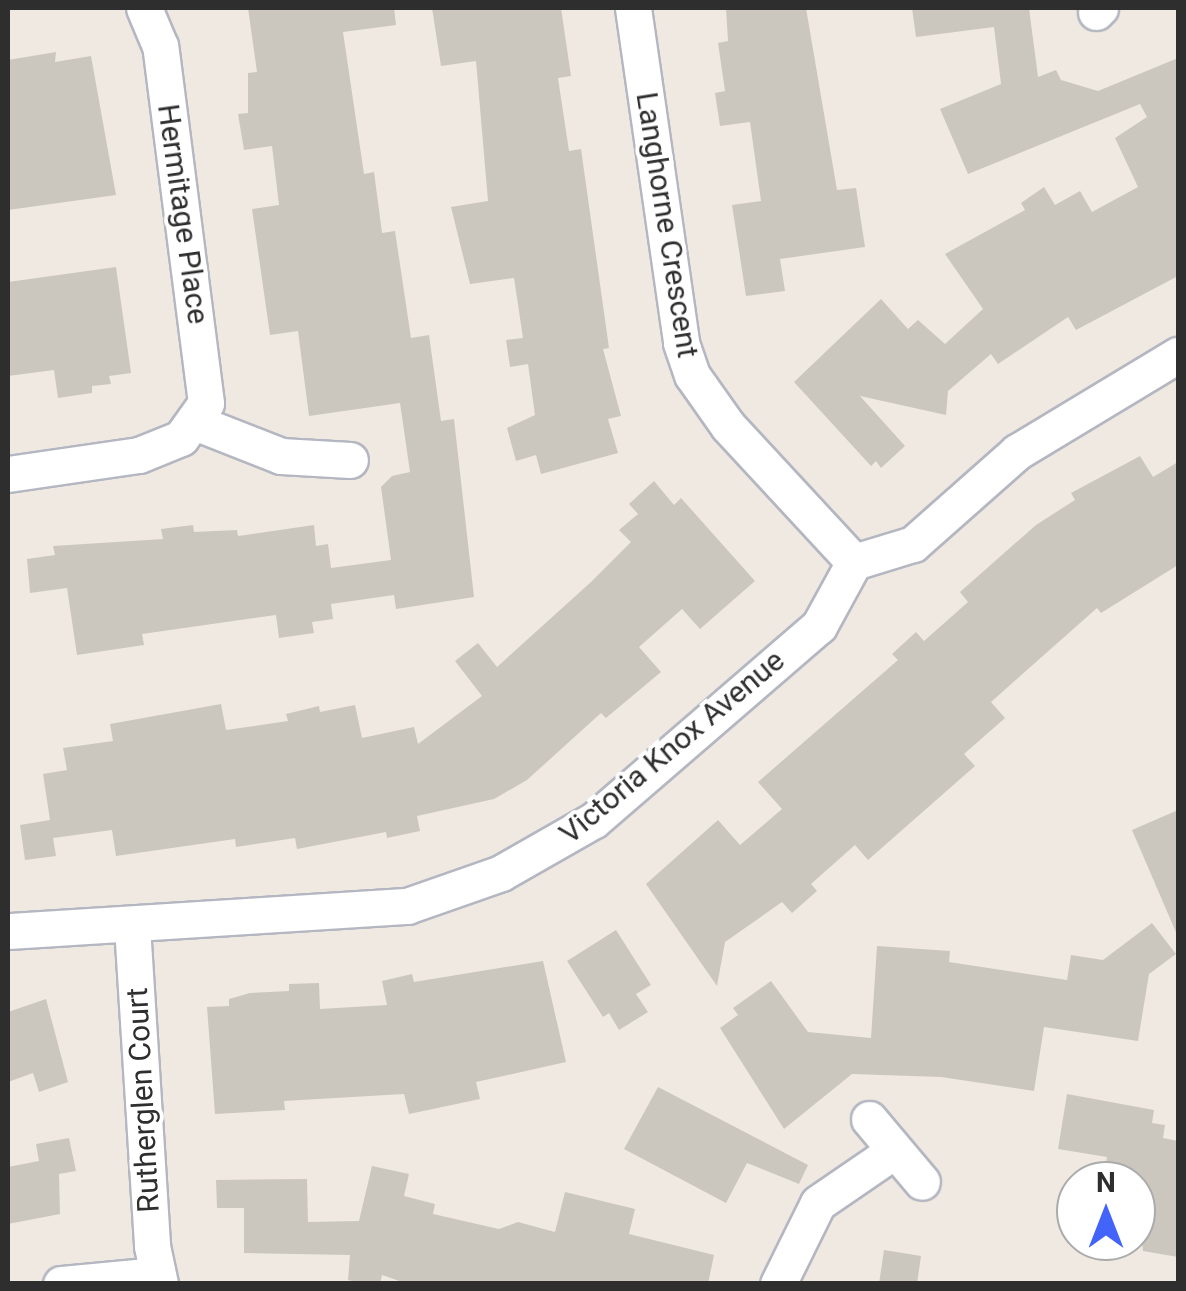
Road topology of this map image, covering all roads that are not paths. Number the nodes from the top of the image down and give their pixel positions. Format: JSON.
{"nodes":[{"id":1,"x":144,"y":8,"type":"edge"},
{"id":2,"x":632,"y":8,"type":"edge"},
{"id":3,"x":1178,"y":355,"type":"edge"},
{"id":4,"x":197,"y":423,"type":"junction"},
{"id":5,"x":350,"y":460,"type":"dead end"},
{"id":6,"x":8,"y":474,"type":"edge"},
{"id":7,"x":854,"y":562,"type":"junction"},
{"id":8,"x":132,"y":926,"type":"junction"},
{"id":9,"x":8,"y":931,"type":"edge"},
{"id":10,"x":869,"y":1119,"type":"dead end"},
{"id":11,"x":894,"y":1151,"type":"junction"},
{"id":12,"x":922,"y":1182,"type":"dead end"},
{"id":13,"x":158,"y":1279,"type":"edge"},
{"id":14,"x":61,"y":1284,"type":"edge"},
{"id":15,"x":778,"y":1284,"type":"edge"}],
"edges":[{"from":1,"to":4,"type":"street","name":"Hermitage Place"},
{"from":2,"to":7,"type":"street","name":"Langhorne Crescent"},
{"from":3,"to":7,"type":"street"},
{"from":4,"to":5,"type":"street"},
{"from":4,"to":6,"type":"street"},
{"from":7,"to":8,"type":"street","name":"Victoria Knox Avenue"},
{"from":8,"to":9,"type":"street","name":"Victoria Knox Avenue"},
{"from":8,"to":13,"type":"street","name":"Rutherglen Court"},
{"from":10,"to":11,"type":"street"},
{"from":11,"to":12,"type":"street"},
{"from":11,"to":15,"type":"street"},
{"from":13,"to":14,"type":"street","name":"Rutherglen Court"}]}
